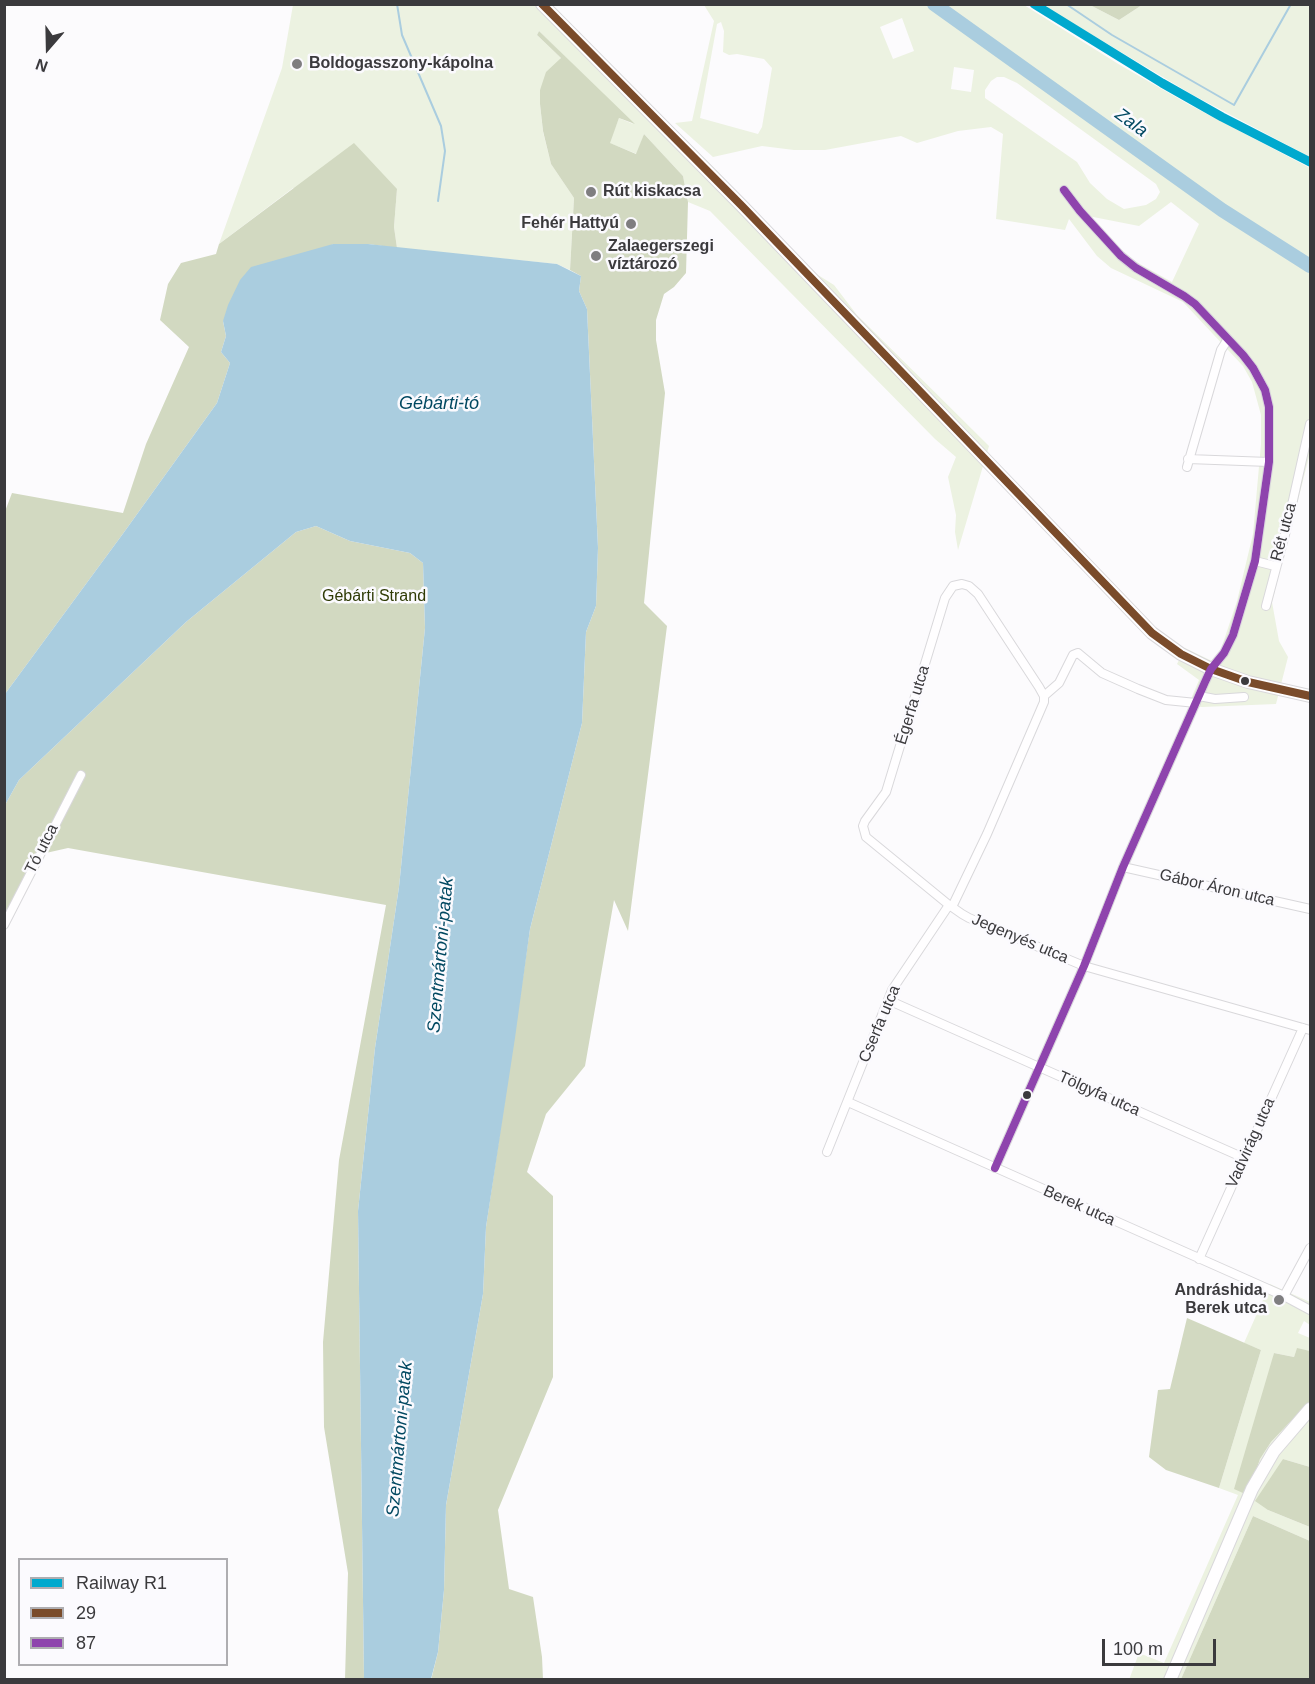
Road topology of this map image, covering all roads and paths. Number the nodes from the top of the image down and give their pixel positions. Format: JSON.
{"nodes":[{"id":1,"x":542,"y":4,"type":"edge"},
{"id":2,"x":1064,"y":190,"type":"dead end"},
{"id":3,"x":1228,"y":339,"type":"junction"},
{"id":4,"x":1311,"y":424,"type":"edge"},
{"id":5,"x":1269,"y":462,"type":"junction"},
{"id":6,"x":1255,"y":561,"type":"junction"},
{"id":7,"x":1275,"y":566,"type":"junction"},
{"id":8,"x":1266,"y":606,"type":"dead end"},
{"id":9,"x":1211,"y":669,"type":"junction"},
{"id":10,"x":1044,"y":696,"type":"junction"},
{"id":11,"x":1311,"y":696,"type":"edge"},
{"id":12,"x":1244,"y":697,"type":"dead end"},
{"id":13,"x":1197,"y":699,"type":"junction"},
{"id":14,"x":81,"y":775,"type":"dead end"},
{"id":15,"x":864,"y":826,"type":"joint"},
{"id":16,"x":1123,"y":867,"type":"junction"},
{"id":17,"x":950,"y":906,"type":"junction"},
{"id":18,"x":1311,"y":909,"type":"edge"},
{"id":19,"x":4,"y":925,"type":"edge"},
{"id":20,"x":1084,"y":966,"type":"junction"},
{"id":21,"x":888,"y":1000,"type":"junction"},
{"id":22,"x":1307,"y":1029,"type":"edge"},
{"id":23,"x":1040,"y":1068,"type":"junction"},
{"id":24,"x":848,"y":1102,"type":"junction"},
{"id":25,"x":827,"y":1152,"type":"dead end"},
{"id":26,"x":1244,"y":1158,"type":"junction"},
{"id":27,"x":995,"y":1168,"type":"junction"},
{"id":28,"x":1311,"y":1248,"type":"edge"},
{"id":29,"x":1199,"y":1258,"type":"junction"},
{"id":30,"x":1284,"y":1296,"type":"junction"},
{"id":31,"x":1311,"y":1310,"type":"edge"},
{"id":32,"x":1311,"y":1409,"type":"edge"},
{"id":33,"x":1170,"y":1680,"type":"edge"}],
"edges":[{"from":1,"to":9,"type":"main road"},
{"from":2,"to":3,"type":"street"},
{"from":3,"to":5,"type":"street"},
{"from":3,"to":5,"type":"street"},
{"from":4,"to":7,"type":"street","name":"Rét utca"},
{"from":5,"to":6,"type":"street"},
{"from":6,"to":7,"type":"street"},
{"from":6,"to":9,"type":"street"},
{"from":7,"to":8,"type":"street","name":"Rét utca"},
{"from":9,"to":11,"type":"main road"},
{"from":9,"to":13,"type":"street"},
{"from":10,"to":13,"type":"street","name":"Cserfa utca"},
{"from":10,"to":15,"type":"street","name":"Égerfa utca"},
{"from":10,"to":17,"type":"street","name":"Cserfa utca"},
{"from":12,"to":13,"type":"street"},
{"from":13,"to":16,"type":"street"},
{"from":14,"to":19,"type":"street","name":"Tó utca"},
{"from":15,"to":17,"type":"street","name":"Jegenyés utca"},
{"from":16,"to":18,"type":"street","name":"Gábor Áron utca"},
{"from":16,"to":20,"type":"street"},
{"from":17,"to":20,"type":"street","name":"Jegenyés utca"},
{"from":17,"to":21,"type":"street","name":"Cserfa utca"},
{"from":20,"to":22,"type":"street","name":"Jegenyés utca"},
{"from":20,"to":23,"type":"street"},
{"from":21,"to":23,"type":"street","name":"Tölgyfa utca"},
{"from":21,"to":24,"type":"street","name":"Cserfa utca"},
{"from":22,"to":26,"type":"street","name":"Vadvirág utca"},
{"from":23,"to":26,"type":"street","name":"Tölgyfa utca"},
{"from":23,"to":27,"type":"street"},
{"from":24,"to":25,"type":"street","name":"Cserfa utca"},
{"from":24,"to":27,"type":"street","name":"Berek utca"},
{"from":26,"to":29,"type":"street","name":"Vadvirág utca"},
{"from":27,"to":29,"type":"street","name":"Berek utca"},
{"from":28,"to":30,"type":"street"},
{"from":29,"to":30,"type":"street","name":"Berek utca"},
{"from":30,"to":31,"type":"street","name":"Berek utca"},
{"from":32,"to":33,"type":"main road"}]}
